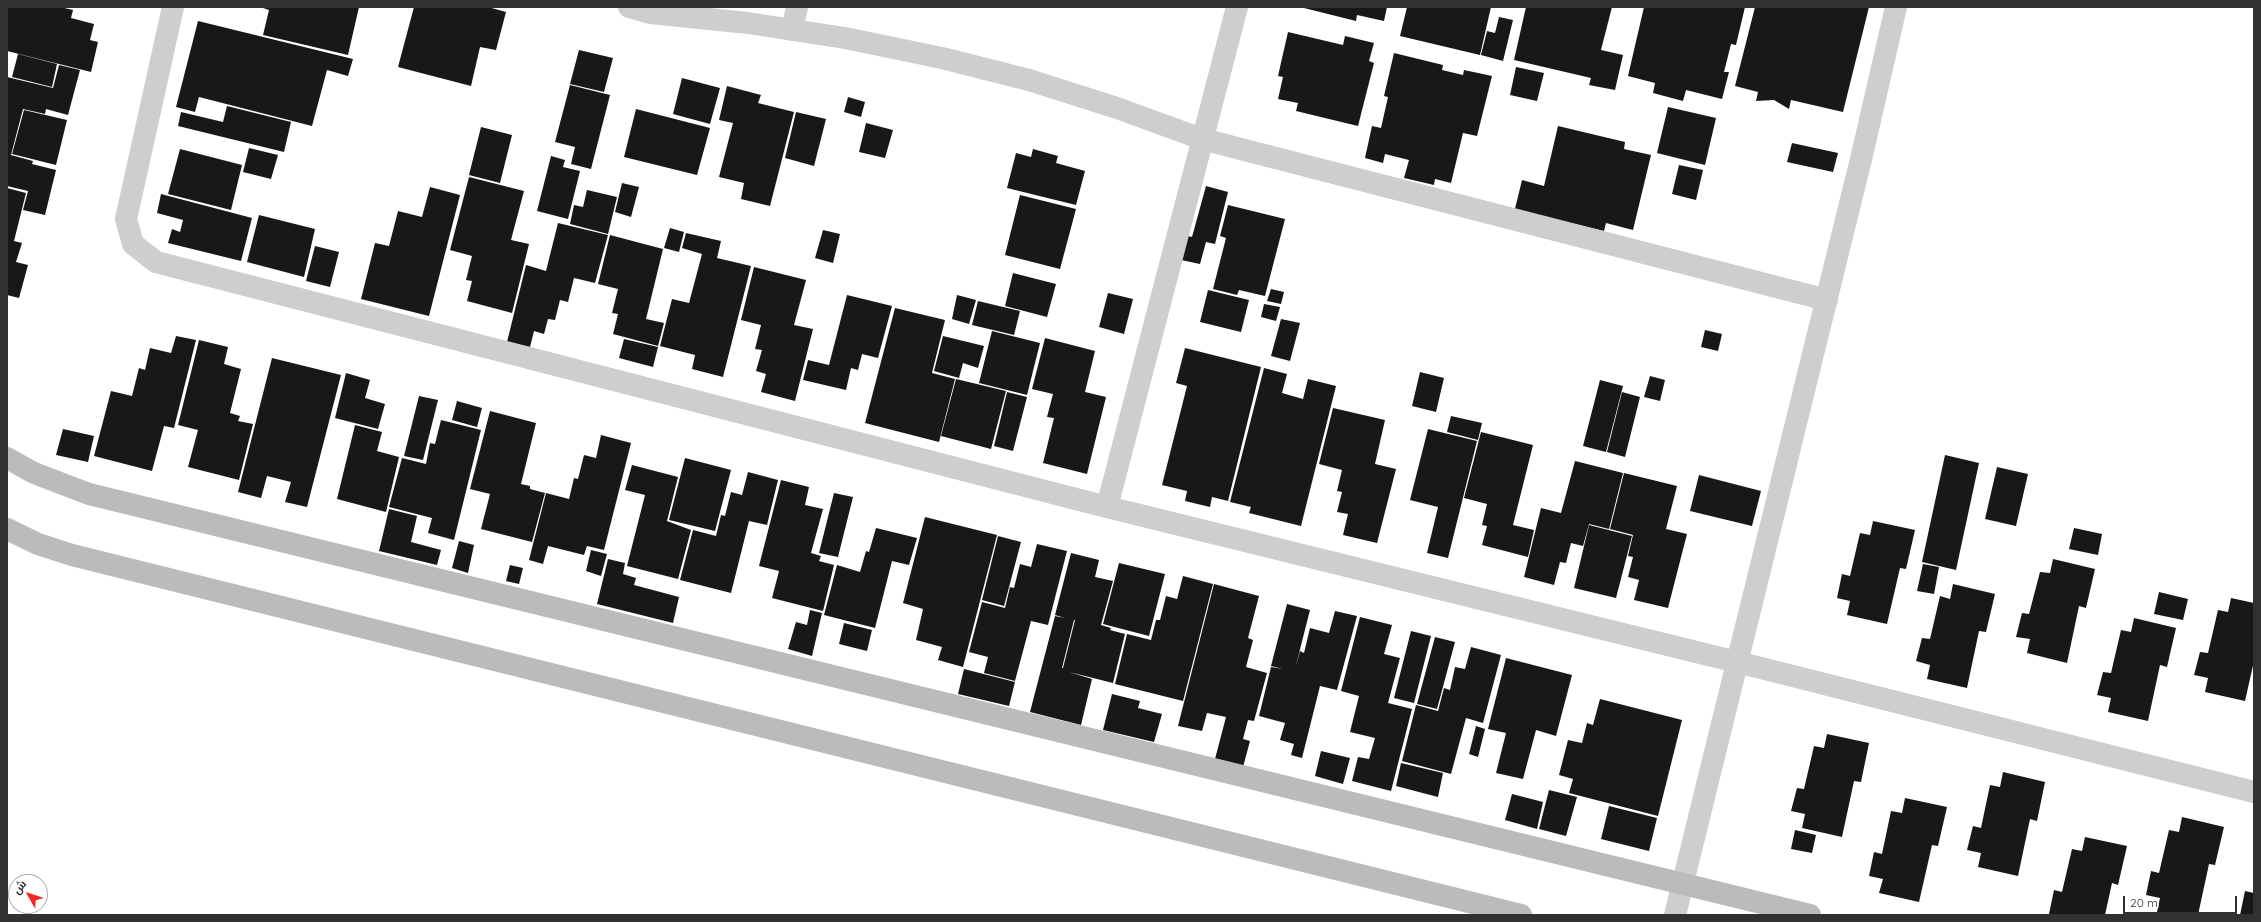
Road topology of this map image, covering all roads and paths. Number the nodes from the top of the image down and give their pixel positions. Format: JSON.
{"nodes":[{"id":1,"x":173,"y":7,"type":"edge"},
{"id":2,"x":629,"y":7,"type":"edge"},
{"id":3,"x":797,"y":7,"type":"edge"},
{"id":4,"x":1237,"y":7,"type":"edge"},
{"id":5,"x":1896,"y":7,"type":"edge"},
{"id":6,"x":792,"y":30,"type":"junction"},
{"id":7,"x":1202,"y":139,"type":"junction"},
{"id":8,"x":1827,"y":300,"type":"junction"},
{"id":9,"x":7,"y":458,"type":"edge"},
{"id":10,"x":1107,"y":507,"type":"junction"},
{"id":11,"x":7,"y":529,"type":"edge"},
{"id":12,"x":1737,"y":662,"type":"junction"},
{"id":13,"x":2254,"y":792,"type":"edge"},
{"id":14,"x":1683,"y":884,"type":"junction"},
{"id":15,"x":1521,"y":915,"type":"edge"},
{"id":16,"x":1675,"y":915,"type":"edge"},
{"id":17,"x":1810,"y":915,"type":"edge"}],
"edges":[{"from":1,"to":10,"type":"street"},
{"from":2,"to":6,"type":"street"},
{"from":3,"to":6,"type":"street"},
{"from":4,"to":7,"type":"street"},
{"from":5,"to":8,"type":"street"},
{"from":6,"to":7,"type":"street"},
{"from":7,"to":8,"type":"street"},
{"from":7,"to":10,"type":"street"},
{"from":8,"to":12,"type":"street"},
{"from":9,"to":14,"type":"street"},
{"from":10,"to":12,"type":"street"},
{"from":11,"to":15,"type":"street"},
{"from":12,"to":13,"type":"street"},
{"from":12,"to":14,"type":"street"},
{"from":14,"to":16,"type":"street"},
{"from":14,"to":17,"type":"street"}]}
